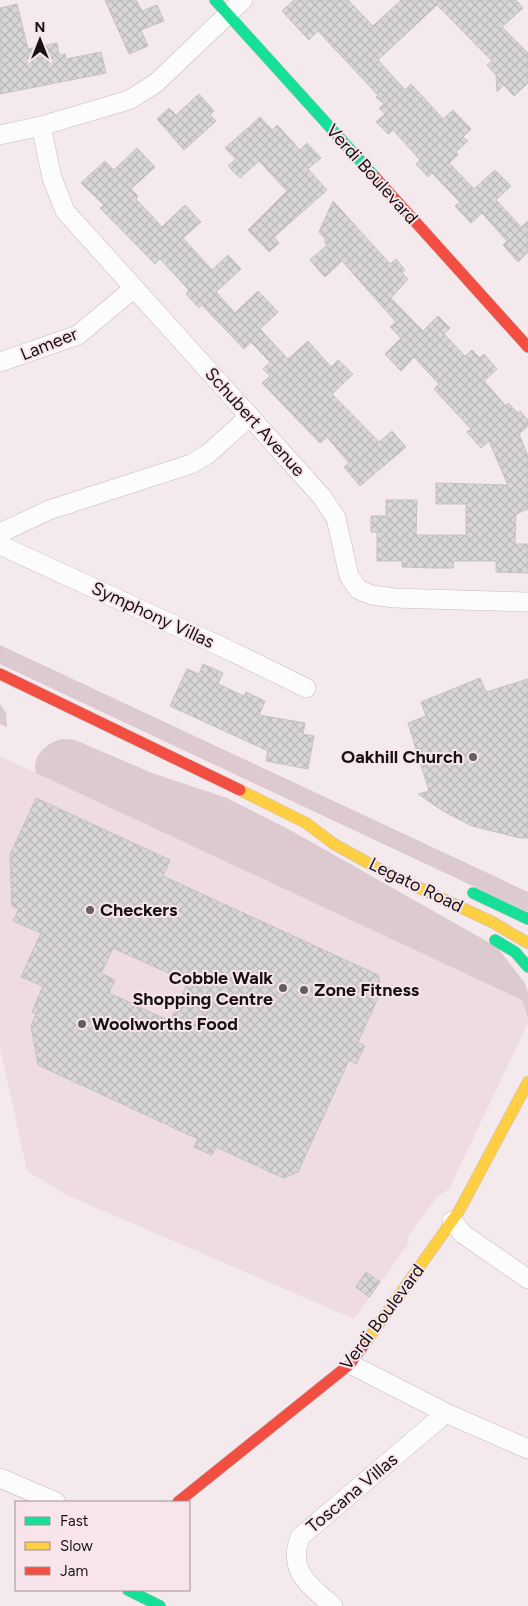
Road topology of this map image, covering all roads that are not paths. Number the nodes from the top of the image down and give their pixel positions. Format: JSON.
{"nodes":[{"id":1,"x":215,"y":0,"type":"edge"},
{"id":2,"x":243,"y":0,"type":"edge"},
{"id":3,"x":228,"y":14,"type":"junction"},
{"id":4,"x":41,"y":126,"type":"junction"},
{"id":5,"x":0,"y":135,"type":"edge"},
{"id":6,"x":133,"y":289,"type":"junction"},
{"id":7,"x":528,"y":347,"type":"edge"},
{"id":8,"x":4,"y":356,"type":"edge"},
{"id":9,"x":250,"y":416,"type":"junction"},
{"id":10,"x":0,"y":533,"type":"edge"},
{"id":11,"x":0,"y":545,"type":"edge"},
{"id":12,"x":528,"y":602,"type":"edge"},
{"id":13,"x":0,"y":674,"type":"edge"},
{"id":14,"x":306,"y":688,"type":"dead end"},
{"id":15,"x":8,"y":692,"type":"dead end"},
{"id":16,"x":180,"y":761,"type":"junction"},
{"id":17,"x":306,"y":823,"type":"junction"},
{"id":18,"x":333,"y":829,"type":"dead end"},
{"id":19,"x":460,"y":888,"type":"dead end"},
{"id":20,"x":429,"y":894,"type":"junction"},
{"id":21,"x":528,"y":919,"type":"edge"},
{"id":22,"x":473,"y":926,"type":"dead end"},
{"id":23,"x":488,"y":936,"type":"dead end"},
{"id":24,"x":528,"y":943,"type":"edge"},
{"id":25,"x":528,"y":967,"type":"edge"},
{"id":26,"x":528,"y":1082,"type":"edge"},
{"id":27,"x":457,"y":1228,"type":"junction"},
{"id":28,"x":440,"y":1239,"type":"joint"},
{"id":29,"x":528,"y":1278,"type":"edge"},
{"id":30,"x":350,"y":1364,"type":"junction"},
{"id":31,"x":446,"y":1413,"type":"junction"},
{"id":32,"x":528,"y":1449,"type":"edge"},
{"id":33,"x":0,"y":1478,"type":"edge"},
{"id":34,"x":52,"y":1501,"type":"edge"},
{"id":35,"x":179,"y":1501,"type":"edge"},
{"id":36,"x":130,"y":1591,"type":"edge"},
{"id":37,"x":160,"y":1606,"type":"edge"},
{"id":38,"x":333,"y":1606,"type":"edge"}],
"edges":[{"from":1,"to":3,"type":"street","name":"Verdi Boulevard"},
{"from":2,"to":3,"type":"street"},
{"from":3,"to":4,"type":"street"},
{"from":3,"to":7,"type":"street","name":"Verdi Boulevard"},
{"from":4,"to":5,"type":"street"},
{"from":4,"to":6,"type":"street","name":"Schubert Avenue"},
{"from":6,"to":8,"type":"street","name":"Lameer"},
{"from":6,"to":9,"type":"street","name":"Schubert Avenue"},
{"from":9,"to":10,"type":"street"},
{"from":9,"to":12,"type":"street","name":"Schubert Avenue"},
{"from":11,"to":14,"type":"street","name":"Symphony Villas"},
{"from":13,"to":16,"type":"street","name":"Legato Road"},
{"from":15,"to":16,"type":"street","name":"Legato Road"},
{"from":16,"to":17,"type":"street","name":"Legato Road"},
{"from":17,"to":18,"type":"street","name":"Legato Road"},
{"from":17,"to":20,"type":"street","name":"Legato Road"},
{"from":19,"to":21,"type":"street","name":"Legato Road"},
{"from":20,"to":22,"type":"street"},
{"from":20,"to":24,"type":"street","name":"Legato Road"},
{"from":23,"to":25,"type":"street"},
{"from":26,"to":27,"type":"street"},
{"from":27,"to":28,"type":"street"},
{"from":27,"to":29,"type":"street"},
{"from":28,"to":30,"type":"street","name":"Verdi Boulevard"},
{"from":30,"to":31,"type":"street"},
{"from":30,"to":35,"type":"street","name":"Verdi Boulevard"},
{"from":31,"to":32,"type":"street"},
{"from":31,"to":38,"type":"street","name":"Toscana Villas"},
{"from":33,"to":34,"type":"street"},
{"from":36,"to":37,"type":"street"}]}
